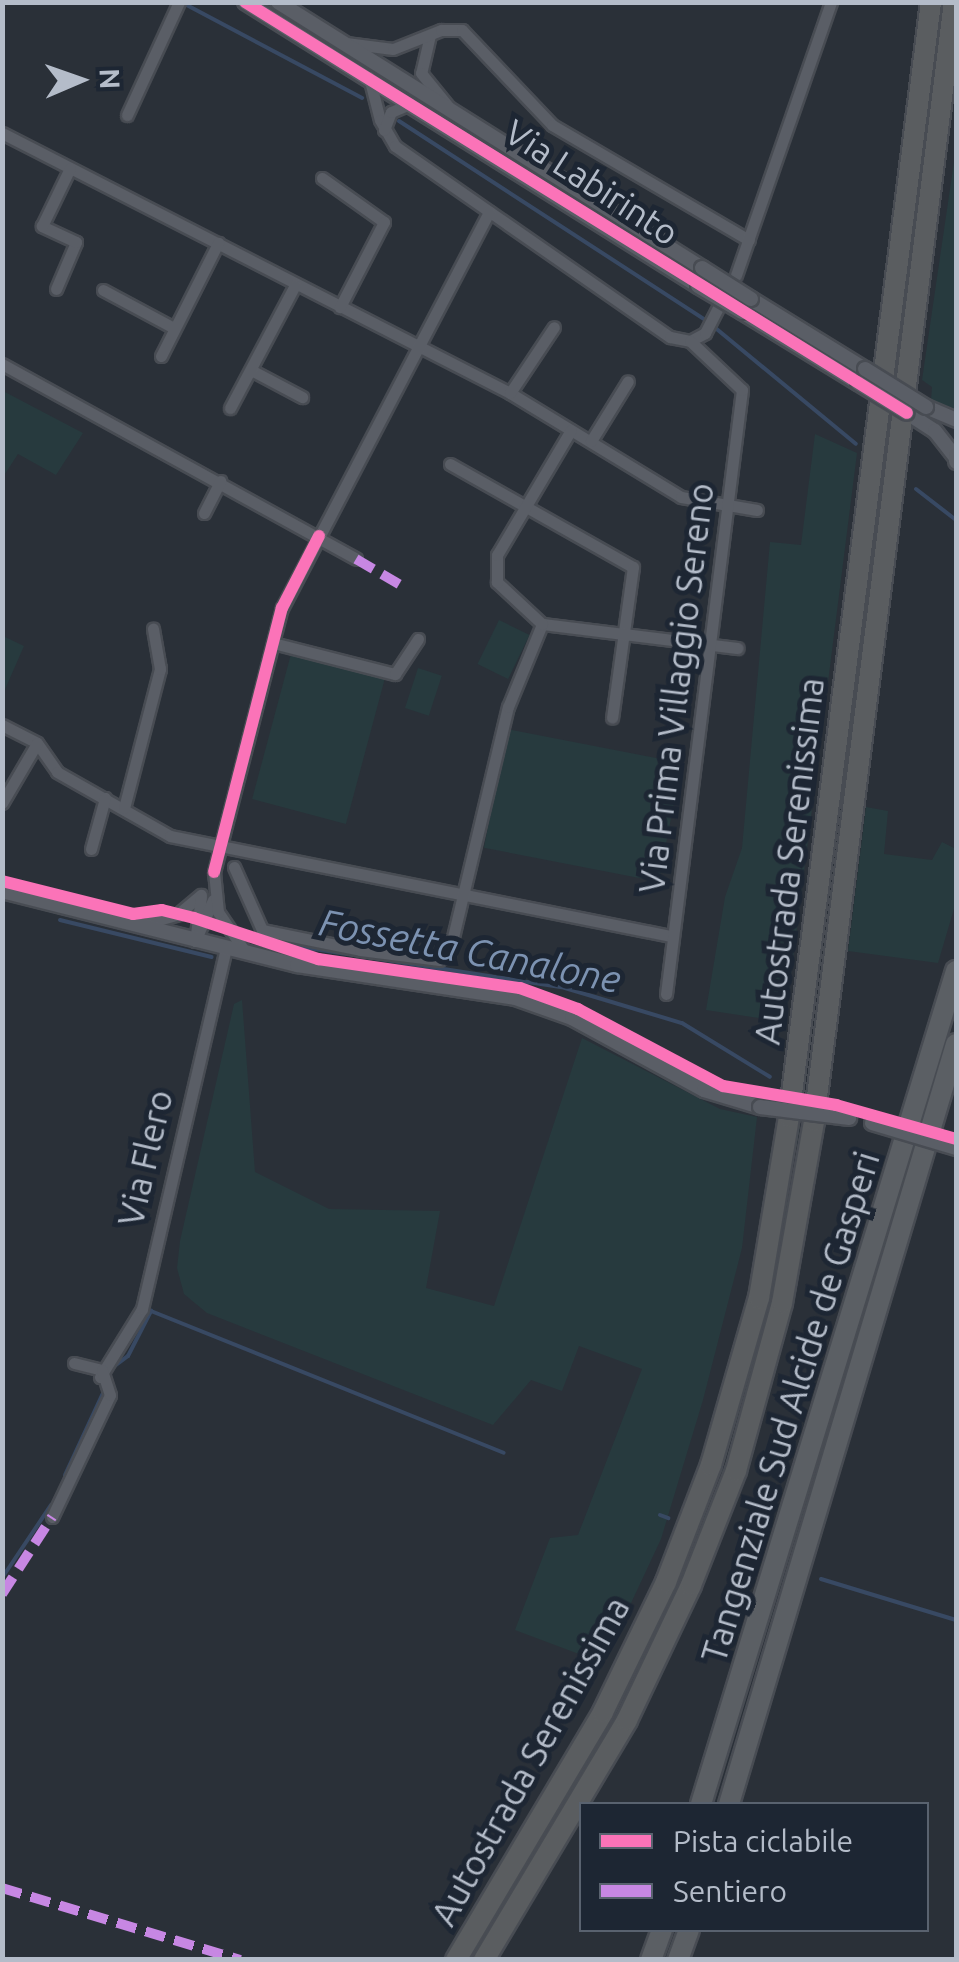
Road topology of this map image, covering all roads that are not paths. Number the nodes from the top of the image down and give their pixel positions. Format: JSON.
{"nodes":[{"id":1,"x":245,"y":2,"type":"edge"},
{"id":2,"x":278,"y":2,"type":"edge"},
{"id":3,"x":831,"y":2,"type":"edge"},
{"id":4,"x":930,"y":2,"type":"edge"},
{"id":5,"x":954,"y":2,"type":"edge"},
{"id":6,"x":179,"y":4,"type":"edge"},
{"id":7,"x":430,"y":35,"type":"junction"},
{"id":8,"x":342,"y":42,"type":"junction"},
{"id":9,"x":368,"y":76,"type":"junction"},
{"id":10,"x":413,"y":104,"type":"junction"},
{"id":11,"x":452,"y":112,"type":"junction"},
{"id":12,"x":127,"y":115,"type":"dead end"},
{"id":13,"x":384,"y":130,"type":"junction"},
{"id":14,"x":2,"y":133,"type":"edge"},
{"id":15,"x":70,"y":168,"type":"junction"},
{"id":16,"x":322,"y":178,"type":"dead end"},
{"id":17,"x":489,"y":212,"type":"junction"},
{"id":18,"x":749,"y":240,"type":"junction"},
{"id":19,"x":218,"y":244,"type":"junction"},
{"id":20,"x":736,"y":275,"type":"dead end"},
{"id":21,"x":295,"y":285,"type":"junction"},
{"id":22,"x":56,"y":289,"type":"dead end"},
{"id":23,"x":103,"y":290,"type":"dead end"},
{"id":24,"x":746,"y":305,"type":"junction"},
{"id":25,"x":340,"y":307,"type":"junction"},
{"id":26,"x":716,"y":311,"type":"dead end"},
{"id":27,"x":554,"y":327,"type":"dead end"},
{"id":28,"x":174,"y":328,"type":"junction"},
{"id":29,"x":690,"y":341,"type":"junction"},
{"id":30,"x":420,"y":345,"type":"junction"},
{"id":31,"x":162,"y":356,"type":"dead end"},
{"id":32,"x":2,"y":364,"type":"edge"},
{"id":33,"x":251,"y":370,"type":"junction"},
{"id":34,"x":861,"y":376,"type":"junction"},
{"id":35,"x":628,"y":381,"type":"dead end"},
{"id":36,"x":510,"y":393,"type":"junction"},
{"id":37,"x":302,"y":396,"type":"dead end"},
{"id":38,"x":230,"y":408,"type":"dead end"},
{"id":39,"x":956,"y":420,"type":"edge"},
{"id":40,"x":571,"y":430,"type":"junction"},
{"id":41,"x":590,"y":442,"type":"junction"},
{"id":42,"x":956,"y":458,"type":"edge"},
{"id":43,"x":450,"y":464,"type":"dead end"},
{"id":44,"x":220,"y":481,"type":"junction"},
{"id":45,"x":527,"y":505,"type":"junction"},
{"id":46,"x":728,"y":506,"type":"junction"},
{"id":47,"x":757,"y":510,"type":"dead end"},
{"id":48,"x":204,"y":513,"type":"dead end"},
{"id":49,"x":320,"y":536,"type":"junction"},
{"id":50,"x":356,"y":559,"type":"dead end"},
{"id":51,"x":542,"y":624,"type":"junction"},
{"id":52,"x":153,"y":629,"type":"dead end"},
{"id":53,"x":623,"y":634,"type":"junction"},
{"id":54,"x":418,"y":639,"type":"dead end"},
{"id":55,"x":272,"y":643,"type":"junction"},
{"id":56,"x":709,"y":645,"type":"junction"},
{"id":57,"x":738,"y":648,"type":"dead end"},
{"id":58,"x":612,"y":718,"type":"dead end"},
{"id":59,"x":2,"y":725,"type":"edge"},
{"id":60,"x":37,"y":743,"type":"junction"},
{"id":61,"x":105,"y":798,"type":"junction"},
{"id":62,"x":2,"y":803,"type":"edge"},
{"id":63,"x":124,"y":808,"type":"junction"},
{"id":64,"x":220,"y":844,"type":"junction"},
{"id":65,"x":91,"y":849,"type":"dead end"},
{"id":66,"x":234,"y":867,"type":"dead end"},
{"id":67,"x":2,"y":891,"type":"edge"},
{"id":68,"x":464,"y":893,"type":"junction"},
{"id":69,"x":208,"y":896,"type":"junction"},
{"id":70,"x":134,"y":926,"type":"junction"},
{"id":71,"x":671,"y":936,"type":"junction"},
{"id":72,"x":195,"y":941,"type":"junction"},
{"id":73,"x":226,"y":949,"type":"junction"},
{"id":74,"x":246,"y":954,"type":"junction"},
{"id":75,"x":956,"y":971,"type":"edge"},
{"id":76,"x":666,"y":994,"type":"dead end"},
{"id":77,"x":956,"y":1044,"type":"edge"},
{"id":78,"x":956,"y":1071,"type":"edge"},
{"id":79,"x":942,"y":1091,"type":"junction"},
{"id":80,"x":956,"y":1148,"type":"edge"},
{"id":81,"x":74,"y":1364,"type":"dead end"},
{"id":82,"x":101,"y":1373,"type":"junction"},
{"id":83,"x":52,"y":1518,"type":"dead end"},
{"id":84,"x":702,"y":1802,"type":"edge"},
{"id":85,"x":730,"y":1802,"type":"edge"},
{"id":86,"x":661,"y":1932,"type":"edge"},
{"id":87,"x":689,"y":1932,"type":"edge"},
{"id":88,"x":456,"y":1960,"type":"edge"},
{"id":89,"x":484,"y":1960,"type":"edge"},
{"id":90,"x":651,"y":1960,"type":"edge"},
{"id":91,"x":678,"y":1960,"type":"edge"}],
"edges":[{"from":1,"to":9,"type":"street","name":"Via Labirinto"},
{"from":2,"to":8,"type":"street","name":"Via Labirinto"},
{"from":3,"to":18,"type":"street"},
{"from":4,"to":88,"type":"highway","name":"Autostrada Serenissima"},
{"from":5,"to":89,"type":"highway","name":"Autostrada Serenissima"},
{"from":6,"to":12,"type":"street"},
{"from":7,"to":8,"type":"street"},
{"from":7,"to":11,"type":"street"},
{"from":7,"to":18,"type":"street"},
{"from":8,"to":11,"type":"street","name":"Via Labirinto"},
{"from":9,"to":10,"type":"street","name":"Via Labirinto"},
{"from":9,"to":13,"type":"street"},
{"from":10,"to":13,"type":"street"},
{"from":10,"to":24,"type":"street","name":"Via Labirinto","bridge":true},
{"from":11,"to":24,"type":"street","name":"Via Labirinto","bridge":true},
{"from":13,"to":17,"type":"street"},
{"from":14,"to":15,"type":"street"},
{"from":15,"to":19,"type":"street"},
{"from":15,"to":22,"type":"street"},
{"from":16,"to":25,"type":"street"},
{"from":17,"to":29,"type":"street"},
{"from":17,"to":30,"type":"street"},
{"from":18,"to":20,"type":"street"},
{"from":19,"to":21,"type":"street"},
{"from":19,"to":28,"type":"street"},
{"from":21,"to":25,"type":"street"},
{"from":21,"to":33,"type":"street"},
{"from":23,"to":28,"type":"street"},
{"from":24,"to":34,"type":"street","name":"Via Labirinto"},
{"from":25,"to":30,"type":"street"},
{"from":26,"to":29,"type":"street"},
{"from":27,"to":36,"type":"street"},
{"from":28,"to":31,"type":"street"},
{"from":29,"to":46,"type":"street","name":"Via Prima Villaggio Sereno"},
{"from":30,"to":36,"type":"street"},
{"from":30,"to":49,"type":"street"},
{"from":32,"to":44,"type":"street"},
{"from":33,"to":37,"type":"street"},
{"from":33,"to":38,"type":"street"},
{"from":34,"to":39,"type":"street","name":"Via Labirinto","bridge":true},
{"from":34,"to":42,"type":"street","name":"Via Labirinto","bridge":true},
{"from":35,"to":41,"type":"street"},
{"from":36,"to":40,"type":"street"},
{"from":40,"to":41,"type":"street"},
{"from":40,"to":45,"type":"street"},
{"from":41,"to":46,"type":"street"},
{"from":43,"to":45,"type":"street"},
{"from":44,"to":48,"type":"street"},
{"from":44,"to":49,"type":"street"},
{"from":45,"to":51,"type":"street"},
{"from":45,"to":53,"type":"street"},
{"from":46,"to":47,"type":"street"},
{"from":46,"to":56,"type":"street","name":"Via Prima Villaggio Sereno"},
{"from":49,"to":50,"type":"street"},
{"from":49,"to":55,"type":"street"},
{"from":51,"to":53,"type":"street"},
{"from":51,"to":68,"type":"street"},
{"from":52,"to":63,"type":"street"},
{"from":53,"to":56,"type":"street"},
{"from":53,"to":58,"type":"street"},
{"from":54,"to":55,"type":"street"},
{"from":55,"to":64,"type":"street"},
{"from":56,"to":57,"type":"street"},
{"from":56,"to":71,"type":"street","name":"Via Prima Villaggio Sereno"},
{"from":59,"to":60,"type":"street"},
{"from":60,"to":61,"type":"street"},
{"from":60,"to":62,"type":"street"},
{"from":61,"to":63,"type":"street"},
{"from":61,"to":65,"type":"street"},
{"from":63,"to":64,"type":"street"},
{"from":64,"to":68,"type":"street"},
{"from":64,"to":69,"type":"street"},
{"from":66,"to":68,"type":"street"},
{"from":67,"to":70,"type":"street"},
{"from":68,"to":71,"type":"street"},
{"from":69,"to":70,"type":"street"},
{"from":69,"to":72,"type":"street"},
{"from":69,"to":74,"type":"street"},
{"from":70,"to":72,"type":"street"},
{"from":71,"to":76,"type":"street","name":"Via Prima Villaggio Sereno"},
{"from":72,"to":73,"type":"street"},
{"from":73,"to":74,"type":"street"},
{"from":73,"to":82,"type":"street","name":"Via Flero"},
{"from":74,"to":80,"type":"street","bridge":true},
{"from":75,"to":84,"type":"highway","name":"Tangenziale Sud Alcide de Gasperi"},
{"from":77,"to":79,"type":"highway","name":"Tangenziale Sud Alcide de Gasperi"},
{"from":78,"to":79,"type":"highway"},
{"from":79,"to":85,"type":"highway","name":"Tangenziale Sud Alcide de Gasperi"},
{"from":81,"to":82,"type":"street"},
{"from":82,"to":83,"type":"street"},
{"from":86,"to":90,"type":"highway"},
{"from":87,"to":91,"type":"highway"}]}
